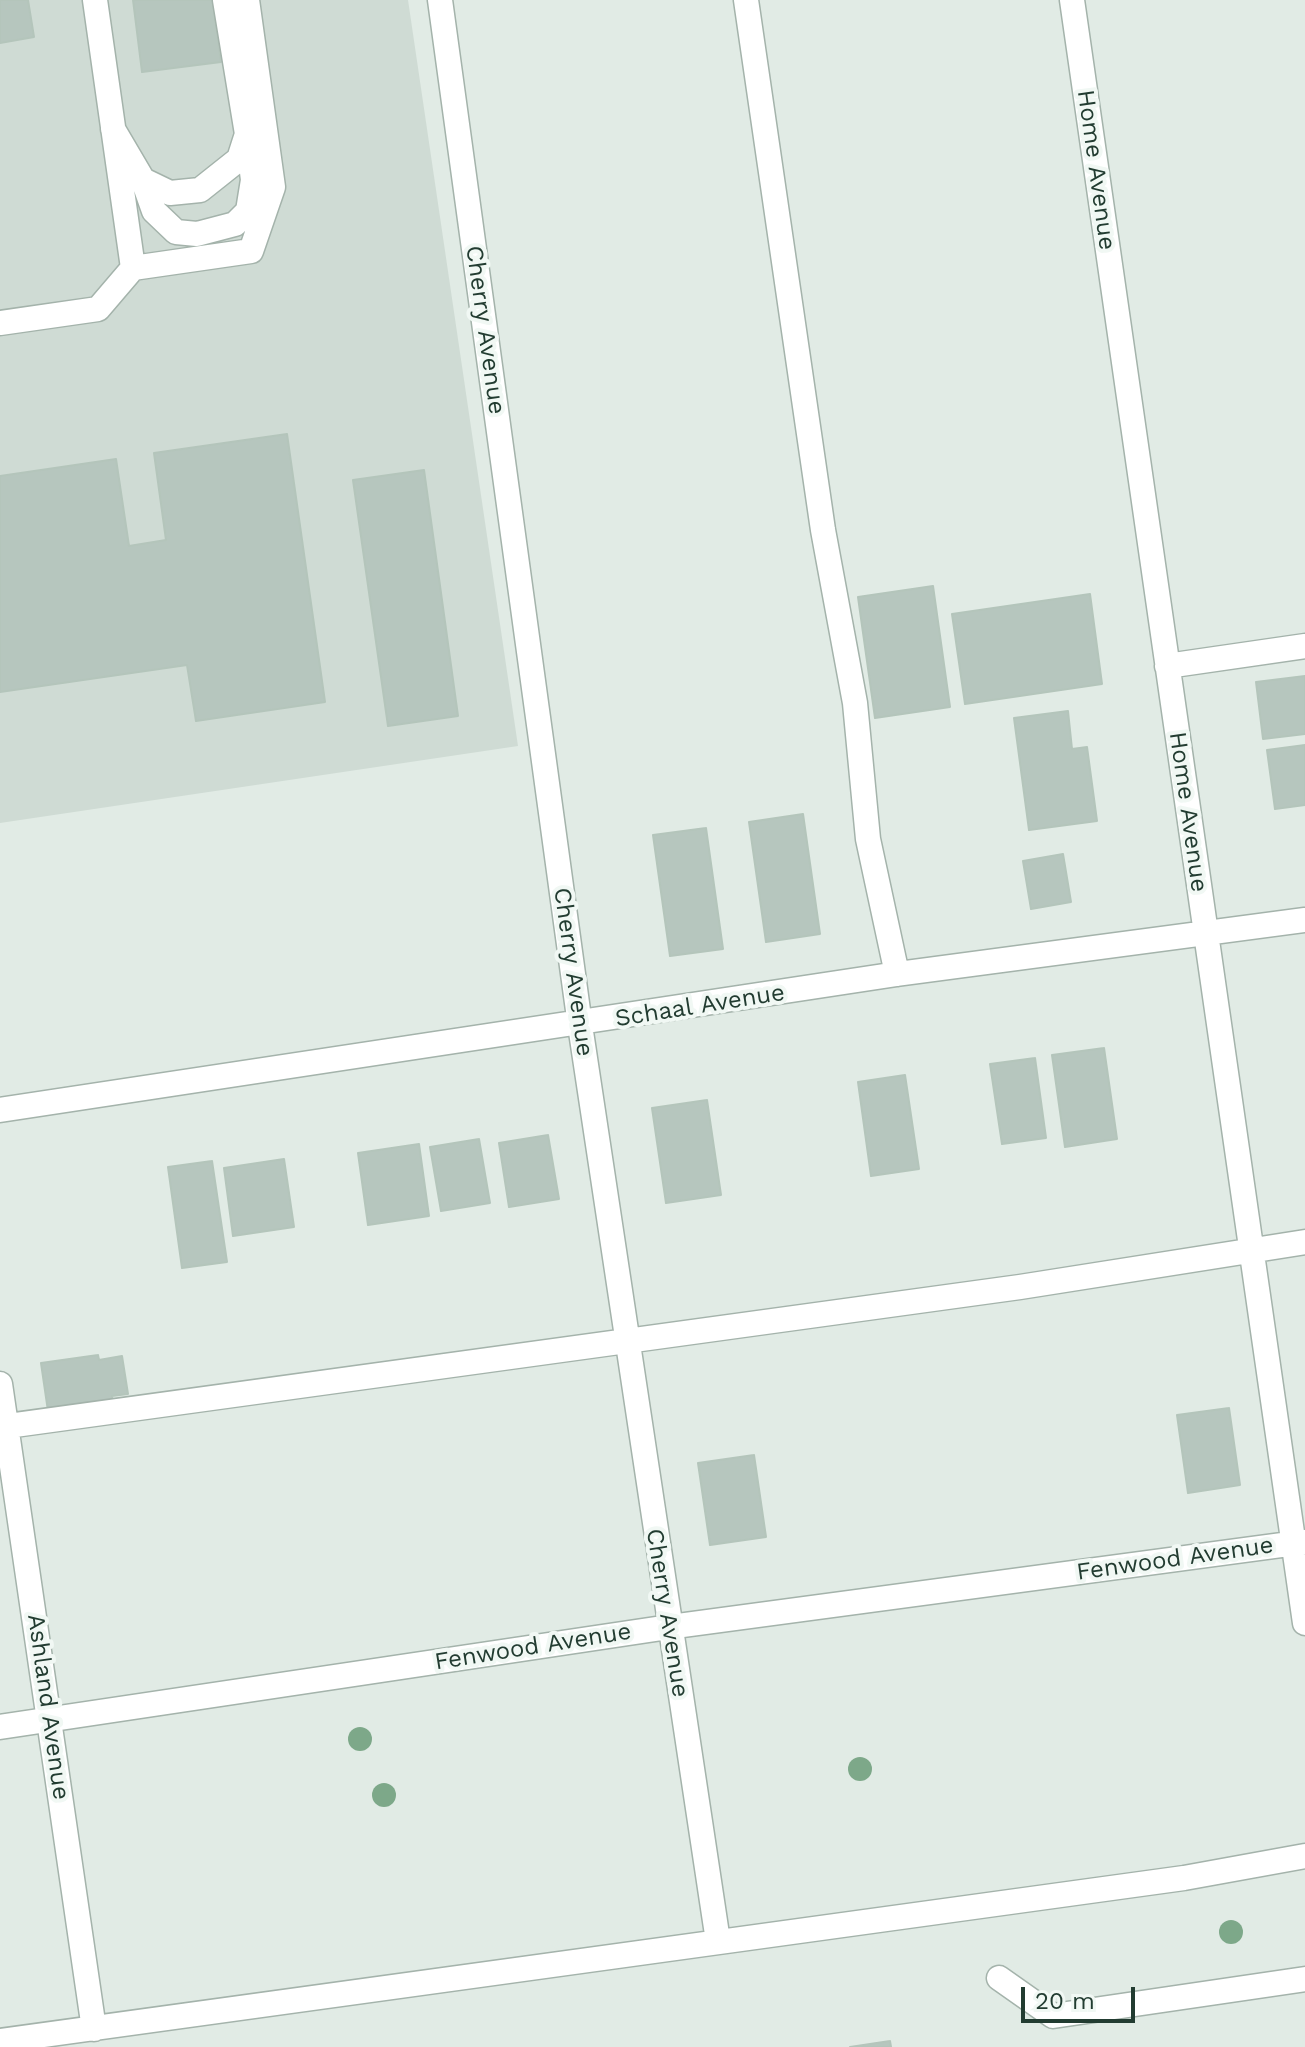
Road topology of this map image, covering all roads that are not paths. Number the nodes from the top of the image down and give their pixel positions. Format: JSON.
{"nodes":[{"id":1,"x":95,"y":0,"type":"edge"},
{"id":2,"x":225,"y":0,"type":"edge"},
{"id":3,"x":247,"y":0,"type":"edge"},
{"id":4,"x":440,"y":0,"type":"edge"},
{"id":5,"x":746,"y":0,"type":"edge"},
{"id":6,"x":1072,"y":0,"type":"edge"},
{"id":7,"x":113,"y":129,"type":"junction"},
{"id":8,"x":247,"y":134,"type":"junction"},
{"id":9,"x":143,"y":180,"type":"junction"},
{"id":10,"x":133,"y":268,"type":"junction"},
{"id":11,"x":0,"y":323,"type":"edge"},
{"id":12,"x":1305,"y":646,"type":"edge"},
{"id":13,"x":1167,"y":666,"type":"junction"},
{"id":14,"x":1305,"y":920,"type":"edge"},
{"id":15,"x":1206,"y":935,"type":"junction"},
{"id":16,"x":897,"y":974,"type":"junction"},
{"id":17,"x":580,"y":1025,"type":"junction"},
{"id":18,"x":0,"y":1110,"type":"edge"},
{"id":19,"x":1305,"y":1242,"type":"edge"},
{"id":20,"x":1251,"y":1248,"type":"junction"},
{"id":21,"x":625,"y":1339,"type":"junction"},
{"id":22,"x":0,"y":1384,"type":"edge"},
{"id":23,"x":3,"y":1426,"type":"edge"},
{"id":24,"x":1299,"y":1543,"type":"edge"},
{"id":25,"x":1305,"y":1623,"type":"edge"},
{"id":26,"x":669,"y":1627,"type":"junction"},
{"id":27,"x":50,"y":1719,"type":"junction"},
{"id":28,"x":0,"y":1727,"type":"edge"},
{"id":29,"x":1305,"y":1856,"type":"edge"},
{"id":30,"x":718,"y":1941,"type":"junction"},
{"id":31,"x":999,"y":1978,"type":"dead end"},
{"id":32,"x":1305,"y":1979,"type":"edge"},
{"id":33,"x":94,"y":2029,"type":"junction"},
{"id":34,"x":0,"y":2041,"type":"edge"}],
"edges":[{"from":1,"to":7,"type":"street"},
{"from":2,"to":8,"type":"street"},
{"from":3,"to":10,"type":"street"},
{"from":4,"to":17,"type":"street","name":"Cherry Avenue"},
{"from":5,"to":16,"type":"street"},
{"from":6,"to":13,"type":"street","name":"Home Avenue"},
{"from":7,"to":9,"type":"street"},
{"from":7,"to":10,"type":"street"},
{"from":8,"to":9,"type":"street"},
{"from":8,"to":9,"type":"street"},
{"from":10,"to":11,"type":"street"},
{"from":12,"to":13,"type":"street"},
{"from":13,"to":15,"type":"street","name":"Home Avenue"},
{"from":14,"to":15,"type":"street","name":"Schaal Avenue"},
{"from":15,"to":16,"type":"street","name":"Schaal Avenue"},
{"from":15,"to":20,"type":"street","name":"Home Avenue"},
{"from":16,"to":17,"type":"street","name":"Schaal Avenue"},
{"from":17,"to":18,"type":"street","name":"Schaal Avenue"},
{"from":17,"to":21,"type":"street","name":"Cherry Avenue"},
{"from":19,"to":20,"type":"street"},
{"from":20,"to":21,"type":"street"},
{"from":20,"to":24,"type":"street","name":"Home Avenue"},
{"from":21,"to":23,"type":"street"},
{"from":21,"to":26,"type":"street","name":"Cherry Avenue"},
{"from":22,"to":23,"type":"street","name":"Ashland Avenue"},
{"from":23,"to":27,"type":"street","name":"Ashland Avenue"},
{"from":24,"to":25,"type":"street","name":"Home Avenue"},
{"from":24,"to":26,"type":"street","name":"Fenwood Avenue"},
{"from":26,"to":27,"type":"street","name":"Fenwood Avenue"},
{"from":26,"to":30,"type":"street","name":"Cherry Avenue"},
{"from":27,"to":28,"type":"street","name":"Fenwood Avenue"},
{"from":27,"to":33,"type":"street","name":"Ashland Avenue"},
{"from":29,"to":30,"type":"street"},
{"from":30,"to":33,"type":"street"},
{"from":31,"to":32,"type":"street"},
{"from":33,"to":34,"type":"street"}]}
